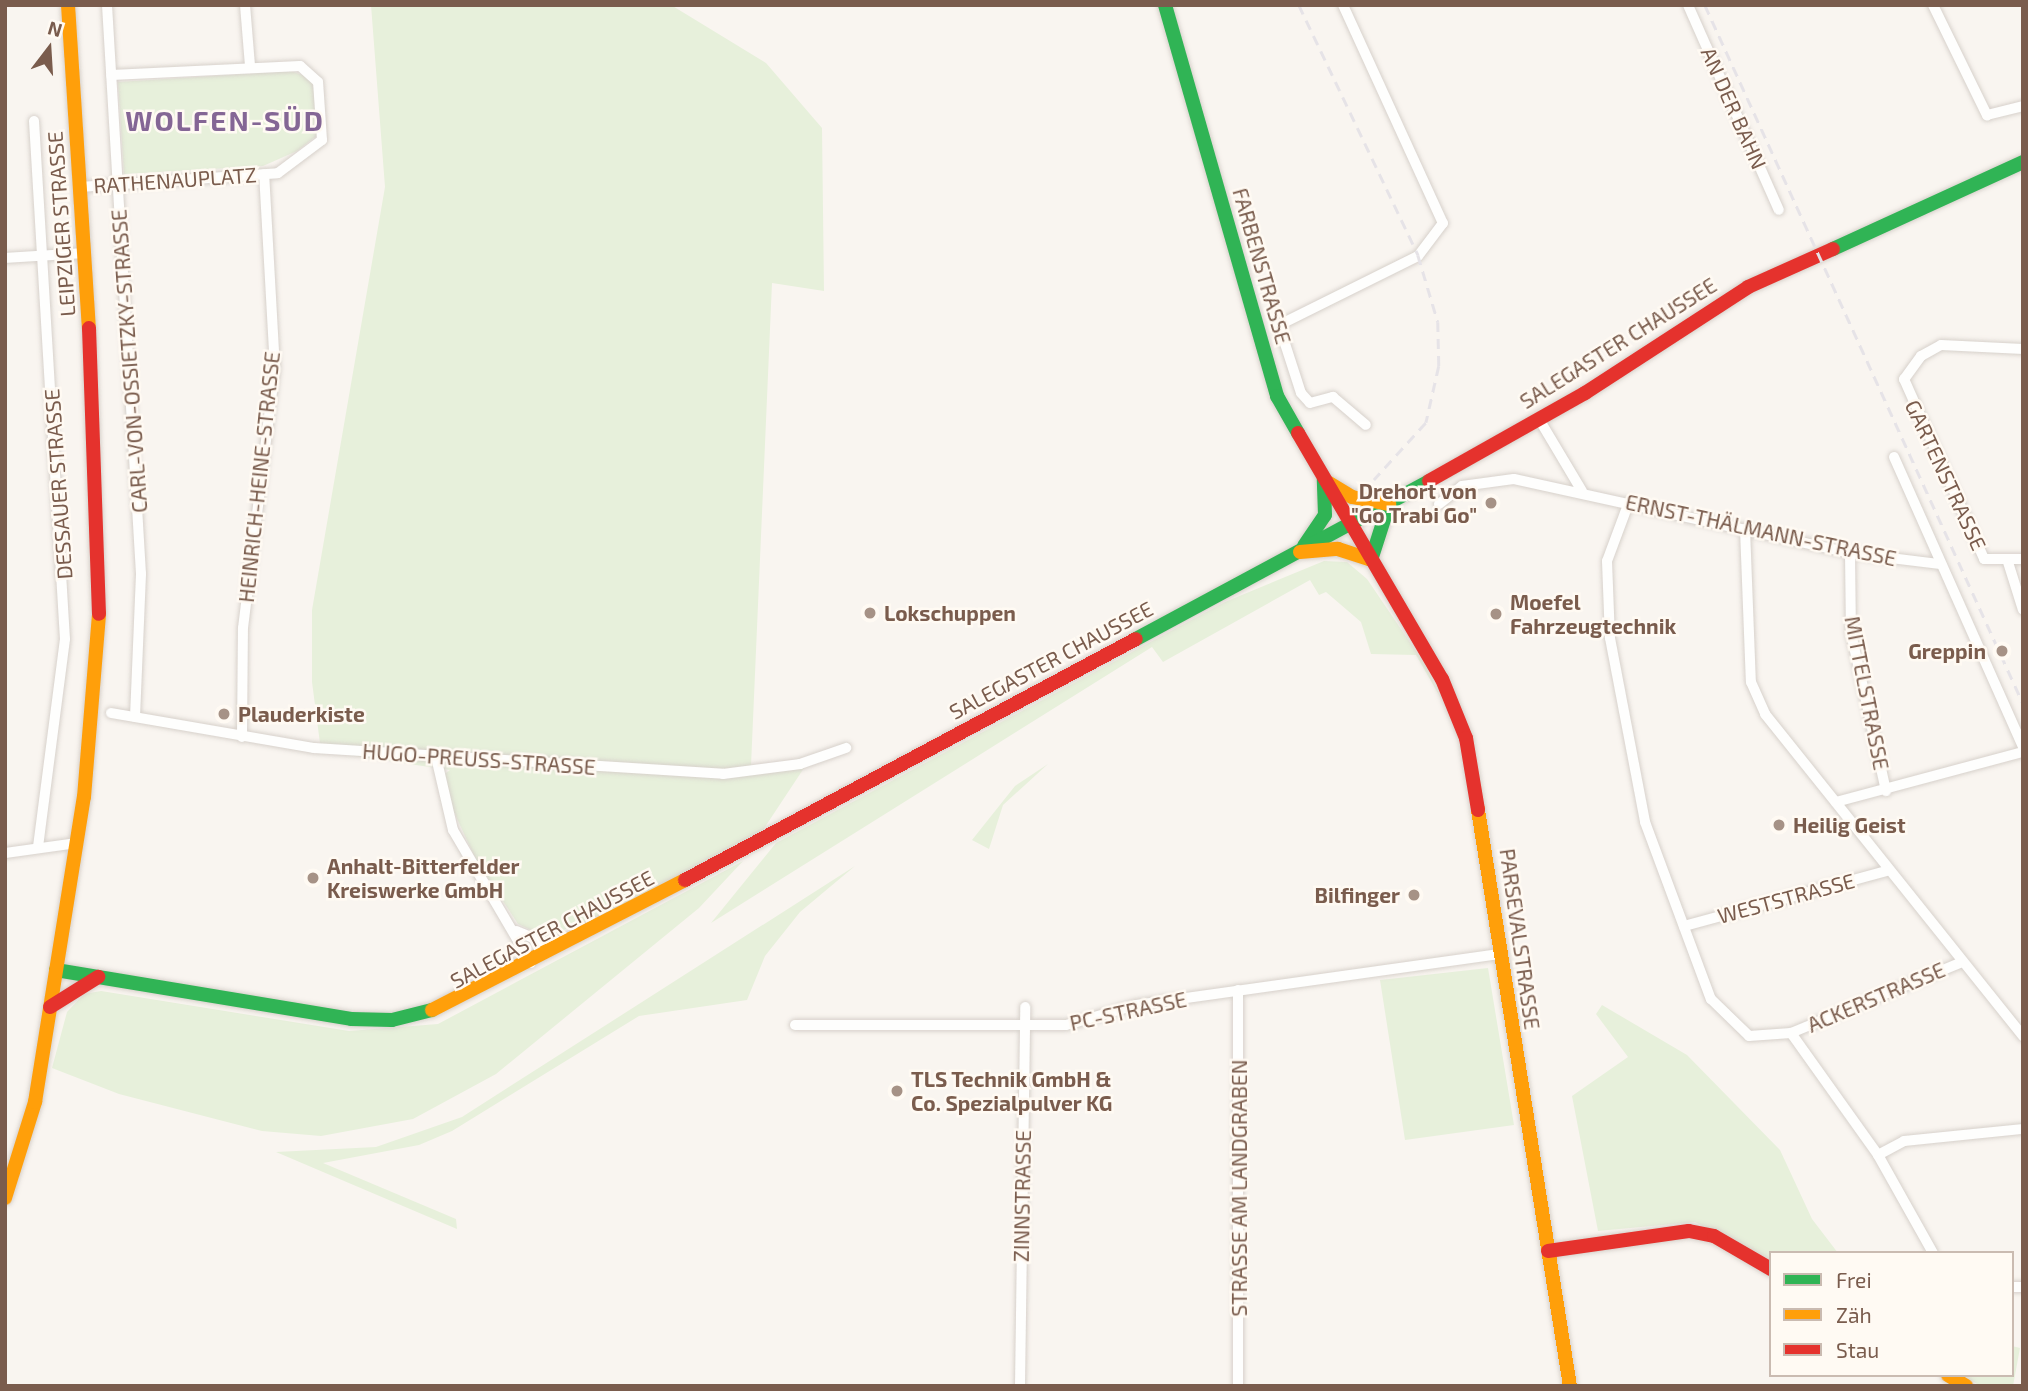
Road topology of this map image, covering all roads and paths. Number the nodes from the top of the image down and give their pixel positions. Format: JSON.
{"nodes":[{"id":1,"x":68,"y":5,"type":"edge"},
{"id":2,"x":107,"y":5,"type":"edge"},
{"id":3,"x":244,"y":5,"type":"edge"},
{"id":4,"x":1165,"y":5,"type":"edge"},
{"id":5,"x":1343,"y":5,"type":"edge"},
{"id":6,"x":1688,"y":5,"type":"edge"},
{"id":7,"x":1933,"y":5,"type":"edge"},
{"id":8,"x":250,"y":66,"type":"junction"},
{"id":9,"x":111,"y":75,"type":"junction"},
{"id":10,"x":2023,"y":106,"type":"edge"},
{"id":11,"x":34,"y":121,"type":"dead end"},
{"id":12,"x":2023,"y":162,"type":"edge"},
{"id":13,"x":264,"y":174,"type":"junction"},
{"id":14,"x":117,"y":183,"type":"junction"},
{"id":15,"x":80,"y":187,"type":"junction"},
{"id":16,"x":1779,"y":210,"type":"dead end"},
{"id":17,"x":84,"y":253,"type":"junction"},
{"id":18,"x":44,"y":256,"type":"junction"},
{"id":19,"x":5,"y":258,"type":"edge"},
{"id":20,"x":2023,"y":349,"type":"edge"},
{"id":21,"x":1539,"y":419,"type":"junction"},
{"id":22,"x":1366,"y":425,"type":"dead end"},
{"id":23,"x":1894,"y":457,"type":"dead end"},
{"id":24,"x":1324,"y":479,"type":"junction"},
{"id":25,"x":1582,"y":491,"type":"junction"},
{"id":26,"x":1629,"y":502,"type":"junction"},
{"id":27,"x":1389,"y":504,"type":"junction"},
{"id":28,"x":1439,"y":504,"type":"dead end"},
{"id":29,"x":1350,"y":525,"type":"junction"},
{"id":30,"x":1745,"y":529,"type":"junction"},
{"id":31,"x":1300,"y":552,"type":"junction"},
{"id":32,"x":1850,"y":553,"type":"junction"},
{"id":33,"x":2007,"y":559,"type":"junction"},
{"id":34,"x":2023,"y":559,"type":"edge"},
{"id":35,"x":1371,"y":560,"type":"junction"},
{"id":36,"x":1940,"y":564,"type":"junction"},
{"id":37,"x":2023,"y":610,"type":"edge"},
{"id":38,"x":111,"y":713,"type":"dead end"},
{"id":39,"x":135,"y":717,"type":"junction"},
{"id":40,"x":242,"y":737,"type":"junction"},
{"id":41,"x":846,"y":748,"type":"dead end"},
{"id":42,"x":2023,"y":749,"type":"edge"},
{"id":43,"x":436,"y":757,"type":"junction"},
{"id":44,"x":1886,"y":790,"type":"junction"},
{"id":45,"x":1836,"y":802,"type":"junction"},
{"id":46,"x":77,"y":843,"type":"junction"},
{"id":47,"x":38,"y":846,"type":"junction"},
{"id":48,"x":5,"y":853,"type":"edge"},
{"id":49,"x":1888,"y":871,"type":"junction"},
{"id":50,"x":1684,"y":926,"type":"junction"},
{"id":51,"x":514,"y":929,"type":"junction"},
{"id":52,"x":573,"y":940,"type":"junction"},
{"id":53,"x":1501,"y":954,"type":"junction"},
{"id":54,"x":1962,"y":962,"type":"junction"},
{"id":55,"x":531,"y":963,"type":"junction"},
{"id":56,"x":56,"y":970,"type":"junction"},
{"id":57,"x":98,"y":977,"type":"junction"},
{"id":58,"x":1238,"y":990,"type":"junction"},
{"id":59,"x":50,"y":1007,"type":"junction"},
{"id":60,"x":1025,"y":1007,"type":"dead end"},
{"id":61,"x":795,"y":1025,"type":"dead end"},
{"id":62,"x":1025,"y":1028,"type":"junction"},
{"id":63,"x":1791,"y":1033,"type":"junction"},
{"id":64,"x":2023,"y":1036,"type":"edge"},
{"id":65,"x":2023,"y":1129,"type":"edge"},
{"id":66,"x":1878,"y":1155,"type":"junction"},
{"id":67,"x":5,"y":1198,"type":"edge"},
{"id":68,"x":1548,"y":1251,"type":"junction"},
{"id":69,"x":1932,"y":1251,"type":"edge"},
{"id":70,"x":1769,"y":1268,"type":"edge"},
{"id":71,"x":1020,"y":1386,"type":"edge"},
{"id":72,"x":1238,"y":1386,"type":"edge"},
{"id":73,"x":1570,"y":1386,"type":"edge"}],
"edges":[{"from":1,"to":15,"type":"main road","name":"LEIPZIGER STRASSE"},
{"from":2,"to":9,"type":"street","name":"CARL-VON-OSSIETZKY-STRASSE"},
{"from":3,"to":8,"type":"street"},
{"from":4,"to":24,"type":"main road","name":"FARBENSTRASSE"},
{"from":5,"to":22,"type":"street"},
{"from":6,"to":16,"type":"street","name":"AN DER BAHN"},
{"from":7,"to":10,"type":"street"},
{"from":8,"to":9,"type":"street","name":"RATHENAUPLATZ"},
{"from":8,"to":13,"type":"street","name":"RATHENAUPLATZ"},
{"from":9,"to":14,"type":"street","name":"CARL-VON-OSSIETZKY-STRASSE"},
{"from":11,"to":18,"type":"street","name":"DESSAUER STRASSE"},
{"from":12,"to":21,"type":"main road","name":"SALEGASTER CHAUSSEE"},
{"from":13,"to":14,"type":"street","name":"RATHENAUPLATZ"},
{"from":13,"to":40,"type":"street","name":"HEINRICH-HEINE-STRASSE"},
{"from":14,"to":15,"type":"street","name":"RATHENAUPLATZ"},
{"from":14,"to":39,"type":"street","name":"CARL-VON-OSSIETZKY-STRASSE"},
{"from":15,"to":17,"type":"main road","name":"LEIPZIGER STRASSE"},
{"from":17,"to":18,"type":"street"},
{"from":17,"to":46,"type":"main road","name":"LEIPZIGER STRASSE"},
{"from":18,"to":19,"type":"street"},
{"from":18,"to":47,"type":"street","name":"DESSAUER STRASSE"},
{"from":20,"to":33,"type":"street","name":"GARTENSTRASSE"},
{"from":21,"to":25,"type":"street"},
{"from":21,"to":27,"type":"main road","name":"SALEGASTER CHAUSSEE"},
{"from":23,"to":36,"type":"street"},
{"from":24,"to":27,"type":"main road"},
{"from":24,"to":29,"type":"main road","name":"FARBENSTRASSE"},
{"from":24,"to":31,"type":"main road"},
{"from":25,"to":26,"type":"street","name":"ERNST-THÄLMANN-STRASSE"},
{"from":25,"to":28,"type":"street","name":"ERNST-THÄLMANN-STRASSE"},
{"from":26,"to":30,"type":"street","name":"ERNST-THÄLMANN-STRASSE"},
{"from":26,"to":50,"type":"street","name":"ACKERSTRASSE"},
{"from":27,"to":29,"type":"main road","name":"SALEGASTER CHAUSSEE"},
{"from":27,"to":35,"type":"main road"},
{"from":29,"to":31,"type":"main road","name":"SALEGASTER CHAUSSEE"},
{"from":29,"to":35,"type":"main road","name":"PARSEVALSTRASSE"},
{"from":30,"to":32,"type":"street","name":"ERNST-THÄLMANN-STRASSE"},
{"from":30,"to":45,"type":"street"},
{"from":31,"to":35,"type":"main road"},
{"from":31,"to":52,"type":"main road","name":"SALEGASTER CHAUSSEE"},
{"from":32,"to":36,"type":"street","name":"ERNST-THÄLMANN-STRASSE"},
{"from":32,"to":44,"type":"street","name":"MITTELSTRASSE"},
{"from":33,"to":34,"type":"street"},
{"from":33,"to":37,"type":"street"},
{"from":35,"to":53,"type":"main road","name":"PARSEVALSTRASSE"},
{"from":36,"to":42,"type":"street"},
{"from":38,"to":39,"type":"street","name":"HUGO-PREUSS-STRASSE"},
{"from":39,"to":40,"type":"street","name":"HUGO-PREUSS-STRASSE"},
{"from":40,"to":43,"type":"street","name":"HUGO-PREUSS-STRASSE"},
{"from":41,"to":43,"type":"street","name":"HUGO-PREUSS-STRASSE"},
{"from":42,"to":44,"type":"street"},
{"from":43,"to":51,"type":"street"},
{"from":44,"to":45,"type":"street"},
{"from":45,"to":49,"type":"street"},
{"from":46,"to":47,"type":"street"},
{"from":46,"to":56,"type":"main road","name":"LEIPZIGER STRASSE"},
{"from":47,"to":48,"type":"street"},
{"from":49,"to":50,"type":"street","name":"WESTSTRASSE"},
{"from":49,"to":54,"type":"street"},
{"from":50,"to":63,"type":"street","name":"ACKERSTRASSE"},
{"from":51,"to":52,"type":"street"},
{"from":51,"to":55,"type":"street"},
{"from":52,"to":55,"type":"main road","name":"SALEGASTER CHAUSSEE"},
{"from":53,"to":58,"type":"street","name":"PC-STRASSE"},
{"from":53,"to":68,"type":"main road","name":"PARSEVALSTRASSE"},
{"from":54,"to":63,"type":"street","name":"ACKERSTRASSE"},
{"from":54,"to":64,"type":"street"},
{"from":55,"to":57,"type":"main road","name":"SALEGASTER CHAUSSEE"},
{"from":56,"to":57,"type":"main road","name":"SALEGASTER CHAUSSEE"},
{"from":56,"to":59,"type":"main road","name":"LEIPZIGER STRASSE"},
{"from":57,"to":59,"type":"main road"},
{"from":58,"to":62,"type":"street","name":"PC-STRASSE"},
{"from":58,"to":72,"type":"street","name":"STRASSE AM LANDGRABEN"},
{"from":59,"to":67,"type":"main road","name":"LEIPZIGER STRASSE"},
{"from":60,"to":62,"type":"street","name":"ZINNSTRASSE"},
{"from":61,"to":62,"type":"street","name":"PC-STRASSE"},
{"from":62,"to":71,"type":"street","name":"ZINNSTRASSE"},
{"from":63,"to":66,"type":"street"},
{"from":65,"to":66,"type":"street"},
{"from":66,"to":69,"type":"street"},
{"from":68,"to":70,"type":"main road"},
{"from":68,"to":73,"type":"main road","name":"PARSEVALSTRASSE"}]}
